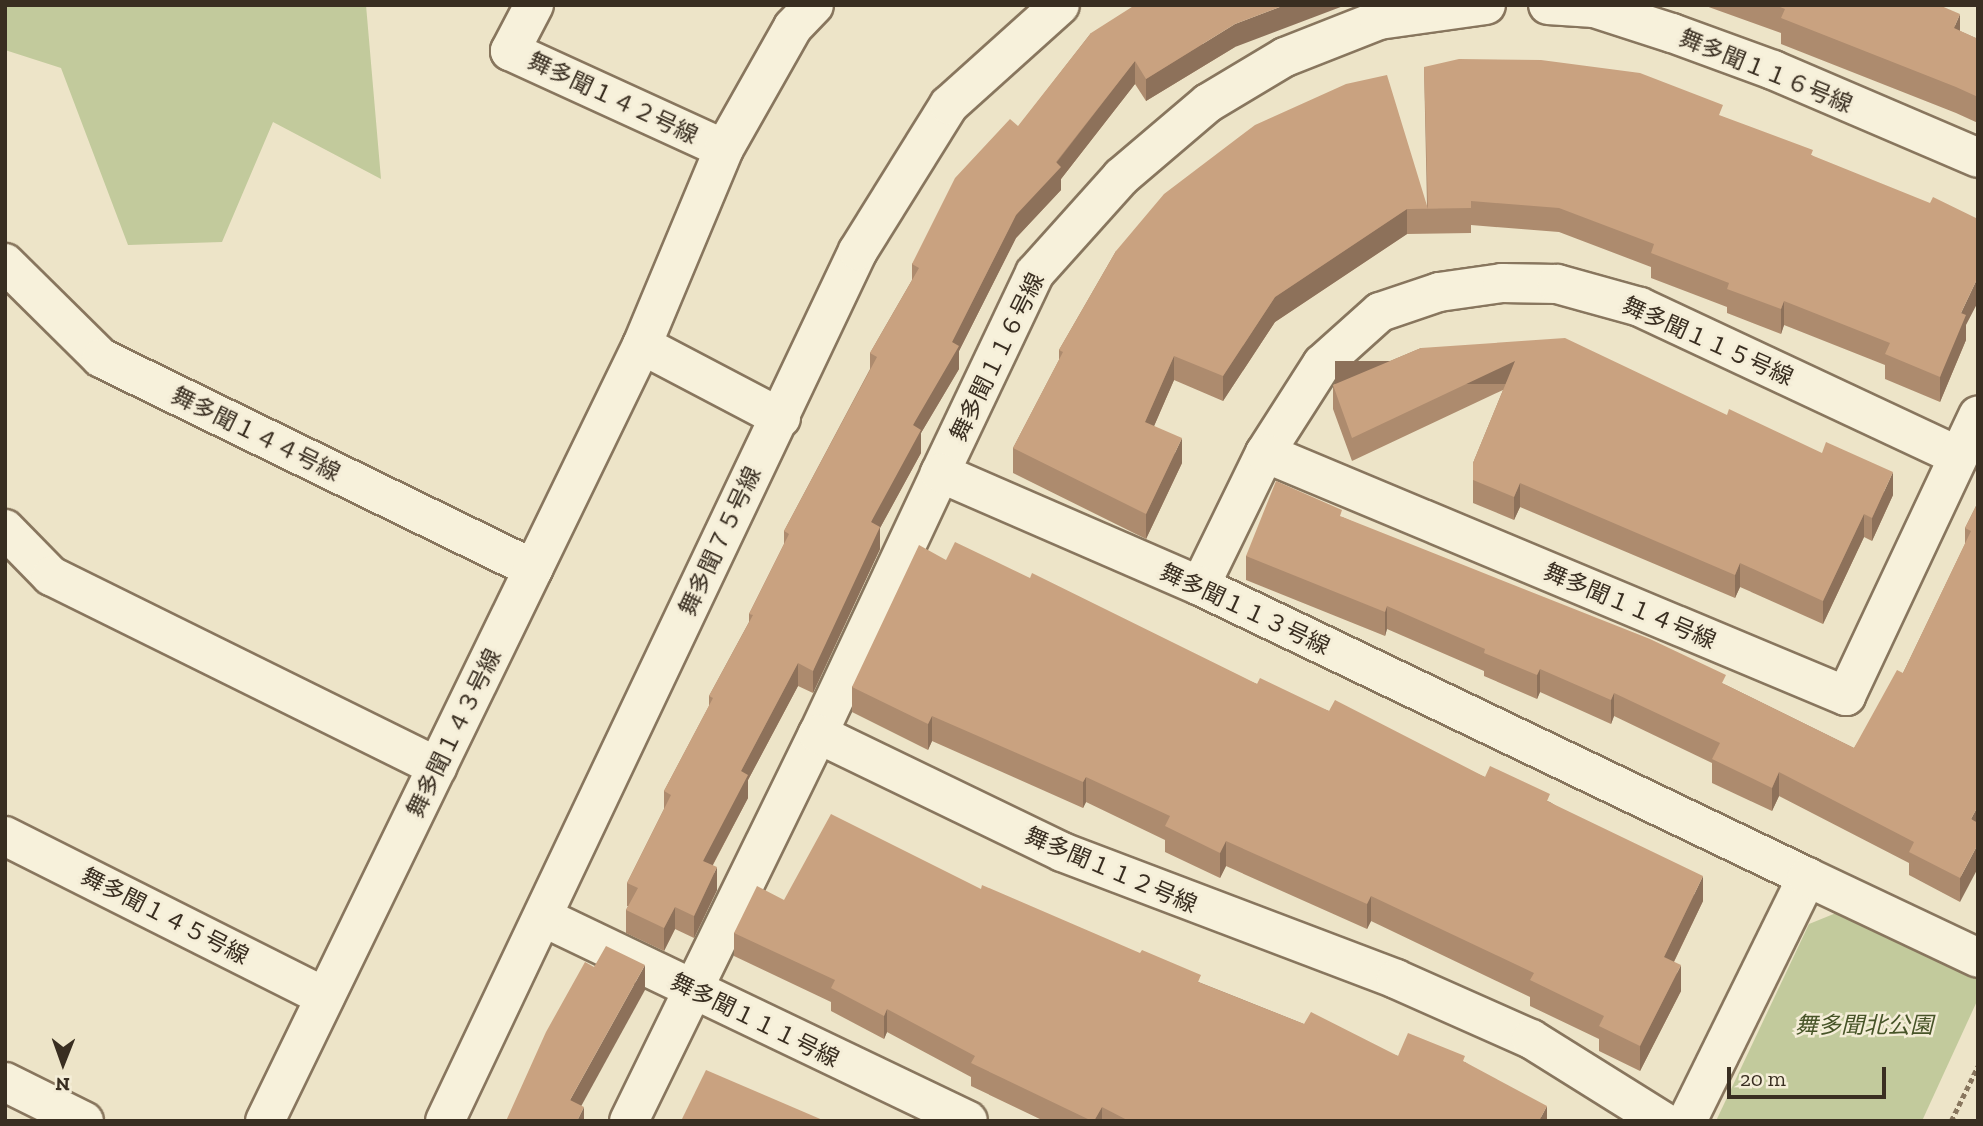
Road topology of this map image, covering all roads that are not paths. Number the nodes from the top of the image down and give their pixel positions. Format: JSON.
{"nodes":[{"id":1,"x":534,"y":5,"type":"edge"},
{"id":2,"x":814,"y":5,"type":"edge"},
{"id":3,"x":1060,"y":5,"type":"edge"},
{"id":4,"x":1486,"y":5,"type":"edge"},
{"id":5,"x":1548,"y":5,"type":"edge"},
{"id":6,"x":724,"y":149,"type":"junction"},
{"id":7,"x":1978,"y":158,"type":"edge"},
{"id":8,"x":5,"y":263,"type":"edge"},
{"id":9,"x":642,"y":345,"type":"junction"},
{"id":10,"x":1978,"y":416,"type":"edge"},
{"id":11,"x":780,"y":418,"type":"junction"},
{"id":12,"x":1265,"y":453,"type":"junction"},
{"id":13,"x":1958,"y":456,"type":"junction"},
{"id":14,"x":940,"y":473,"type":"junction"},
{"id":15,"x":5,"y":529,"type":"edge"},
{"id":16,"x":533,"y":569,"type":"junction"},
{"id":17,"x":1200,"y":586,"type":"junction"},
{"id":18,"x":818,"y":734,"type":"junction"},
{"id":19,"x":437,"y":767,"type":"junction"},
{"id":20,"x":5,"y":836,"type":"edge"},
{"id":21,"x":1807,"y":877,"type":"junction"},
{"id":22,"x":542,"y":917,"type":"junction"},
{"id":23,"x":1977,"y":955,"type":"edge"},
{"id":24,"x":692,"y":989,"type":"junction"},
{"id":25,"x":325,"y":997,"type":"junction"},
{"id":26,"x":5,"y":1082,"type":"edge"},
{"id":27,"x":84,"y":1121,"type":"edge"},
{"id":28,"x":265,"y":1121,"type":"edge"},
{"id":29,"x":445,"y":1121,"type":"edge"},
{"id":30,"x":629,"y":1121,"type":"edge"},
{"id":31,"x":968,"y":1121,"type":"edge"},
{"id":32,"x":1662,"y":1121,"type":"edge"},
{"id":33,"x":1687,"y":1121,"type":"edge"}],
"edges":[{"from":1,"to":6,"type":"street","name":"舞多聞１４２号線"},
{"from":2,"to":6,"type":"street","name":"舞多聞１４２号線"},
{"from":3,"to":11,"type":"street","name":"舞多聞７５号線"},
{"from":4,"to":14,"type":"street","name":"舞多聞１１６号線"},
{"from":5,"to":7,"type":"street","name":"舞多聞１１６号線"},
{"from":6,"to":9,"type":"street","name":"舞多聞１４２号線"},
{"from":8,"to":16,"type":"street","name":"舞多聞１４４号線"},
{"from":9,"to":11,"type":"street"},
{"from":9,"to":16,"type":"street","name":"舞多聞１４３号線"},
{"from":10,"to":13,"type":"street","name":"舞多聞１１４号線"},
{"from":11,"to":22,"type":"street","name":"舞多聞７５号線"},
{"from":12,"to":13,"type":"street","name":"舞多聞１１５号線"},
{"from":12,"to":13,"type":"street","name":"舞多聞１１４号線"},
{"from":12,"to":17,"type":"street"},
{"from":14,"to":17,"type":"street","name":"舞多聞１１３号線"},
{"from":14,"to":18,"type":"street"},
{"from":15,"to":19,"type":"street"},
{"from":16,"to":19,"type":"street","name":"舞多聞１４３号線"},
{"from":17,"to":21,"type":"street","name":"舞多聞１１３号線"},
{"from":18,"to":24,"type":"street"},
{"from":18,"to":32,"type":"street","name":"舞多聞１１２号線"},
{"from":19,"to":25,"type":"street","name":"舞多聞１４３号線"},
{"from":20,"to":25,"type":"street","name":"舞多聞１４５号線"},
{"from":21,"to":23,"type":"street","name":"舞多聞１１３号線"},
{"from":21,"to":33,"type":"street"},
{"from":22,"to":24,"type":"street","name":"舞多聞１１１号線"},
{"from":22,"to":29,"type":"street","name":"舞多聞７５号線"},
{"from":24,"to":30,"type":"street"},
{"from":24,"to":31,"type":"street","name":"舞多聞１１１号線"},
{"from":25,"to":28,"type":"street","name":"舞多聞１４３号線"},
{"from":26,"to":27,"type":"street"}]}
